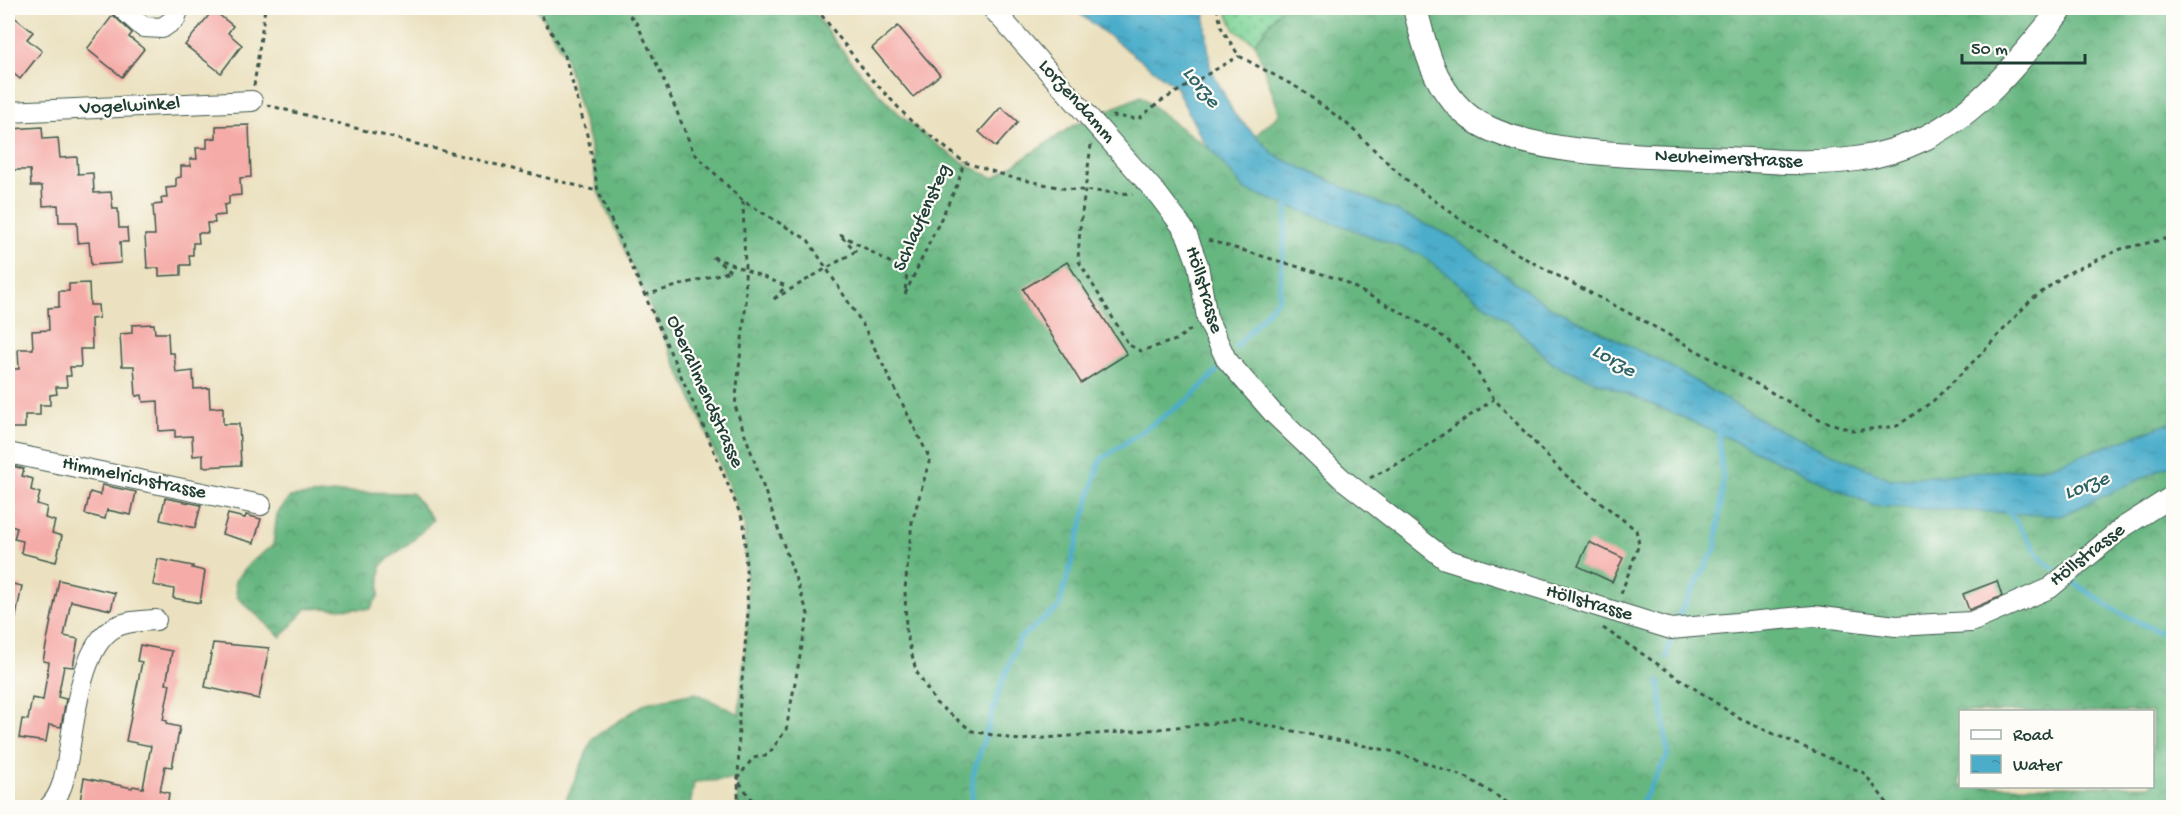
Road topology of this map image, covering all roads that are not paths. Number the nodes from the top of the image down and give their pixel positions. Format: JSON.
{"nodes":[{"id":1,"x":122,"y":8,"type":"edge"},
{"id":2,"x":179,"y":8,"type":"edge"},
{"id":3,"x":992,"y":8,"type":"edge"},
{"id":4,"x":1415,"y":8,"type":"edge"},
{"id":5,"x":2062,"y":8,"type":"edge"},
{"id":6,"x":252,"y":101,"type":"road end"},
{"id":7,"x":8,"y":112,"type":"edge"},
{"id":8,"x":1159,"y":196,"type":"joint"},
{"id":9,"x":8,"y":453,"type":"edge"},
{"id":10,"x":2174,"y":495,"type":"edge"},
{"id":11,"x":261,"y":505,"type":"dead end"},
{"id":12,"x":156,"y":620,"type":"dead end"},
{"id":13,"x":48,"y":807,"type":"edge"}],
"edges":[{"from":1,"to":2,"type":"street"},
{"from":3,"to":8,"type":"street","name":"Lorzendamm"},
{"from":4,"to":5,"type":"street","name":"Neuheimerstrasse"},
{"from":6,"to":7,"type":"street","name":"Vogelwinkel"},
{"from":8,"to":10,"type":"street","name":"Höllstrasse"},
{"from":9,"to":11,"type":"street","name":"Himmelrichstrasse"},
{"from":12,"to":13,"type":"street"}]}
